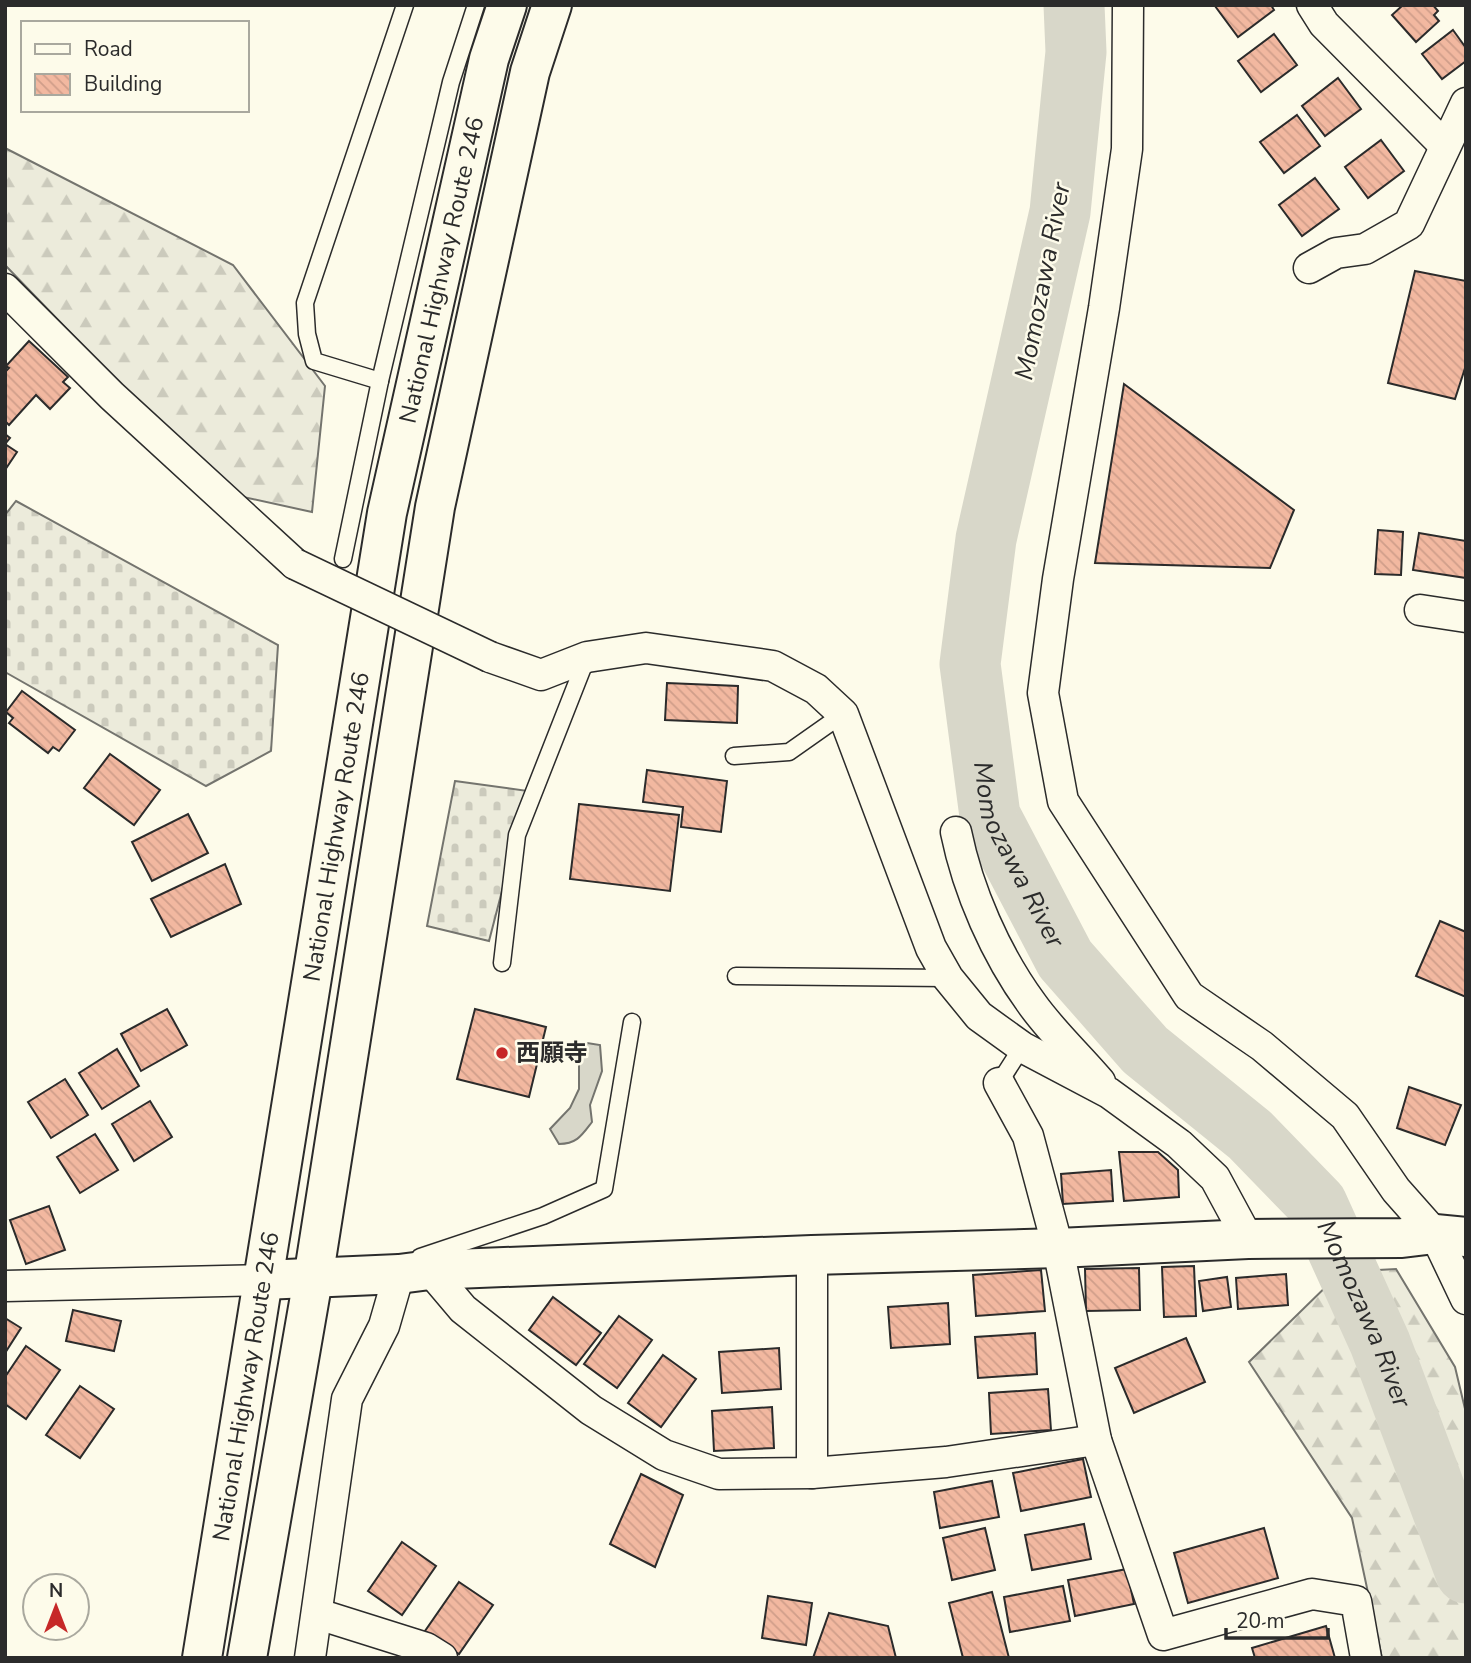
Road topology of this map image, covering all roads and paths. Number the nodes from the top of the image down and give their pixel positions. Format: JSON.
{"nodes":[{"id":1,"x":405,"y":5,"type":"edge"},
{"id":2,"x":476,"y":5,"type":"edge"},
{"id":3,"x":507,"y":5,"type":"edge"},
{"id":4,"x":552,"y":5,"type":"edge"},
{"id":5,"x":1128,"y":5,"type":"edge"},
{"id":6,"x":1312,"y":5,"type":"edge"},
{"id":7,"x":1466,"y":103,"type":"edge"},
{"id":8,"x":1445,"y":146,"type":"junction"},
{"id":9,"x":1309,"y":268,"type":"dead end"},
{"id":10,"x":5,"y":289,"type":"edge"},
{"id":11,"x":380,"y":381,"type":"junction"},
{"id":12,"x":343,"y":559,"type":"dead end"},
{"id":13,"x":1420,"y":610,"type":"dead end"},
{"id":14,"x":1466,"y":617,"type":"edge"},
{"id":15,"x":587,"y":657,"type":"junction"},
{"id":16,"x":843,"y":714,"type":"junction"},
{"id":17,"x":734,"y":756,"type":"dead end"},
{"id":18,"x":956,"y":832,"type":"dead end"},
{"id":19,"x":502,"y":963,"type":"dead end"},
{"id":20,"x":736,"y":976,"type":"dead end"},
{"id":21,"x":948,"y":978,"type":"junction"},
{"id":22,"x":632,"y":1022,"type":"dead end"},
{"id":23,"x":1022,"y":1047,"type":"junction"},
{"id":24,"x":999,"y":1083,"type":"joint"},
{"id":25,"x":1109,"y":1093,"type":"junction"},
{"id":26,"x":1434,"y":1236,"type":"edge"},
{"id":27,"x":1260,"y":1239,"type":"junction"},
{"id":28,"x":1058,"y":1248,"type":"junction"},
{"id":29,"x":812,"y":1255,"type":"junction"},
{"id":30,"x":415,"y":1272,"type":"junction"},
{"id":31,"x":313,"y":1279,"type":"junction"},
{"id":32,"x":263,"y":1280,"type":"junction"},
{"id":33,"x":5,"y":1286,"type":"edge"},
{"id":34,"x":1466,"y":1299,"type":"edge"},
{"id":35,"x":1096,"y":1440,"type":"junction"},
{"id":36,"x":812,"y":1473,"type":"junction"},
{"id":37,"x":318,"y":1614,"type":"junction"},
{"id":38,"x":202,"y":1658,"type":"edge"},
{"id":39,"x":247,"y":1658,"type":"edge"},
{"id":40,"x":310,"y":1658,"type":"edge"},
{"id":41,"x":442,"y":1658,"type":"edge"},
{"id":42,"x":1366,"y":1658,"type":"edge"}],
"edges":[{"from":1,"to":11,"type":"lane"},
{"from":2,"to":11,"type":"lane"},
{"from":3,"to":32,"type":"main road","name":"National Highway Route 246"},
{"from":4,"to":31,"type":"main road","name":"National Highway Route 246"},
{"from":5,"to":26,"type":"street"},
{"from":6,"to":8,"type":"street"},
{"from":7,"to":8,"type":"street"},
{"from":8,"to":9,"type":"street"},
{"from":10,"to":15,"type":"street","bridge":true},
{"from":11,"to":12,"type":"lane"},
{"from":13,"to":14,"type":"street"},
{"from":15,"to":16,"type":"street"},
{"from":15,"to":19,"type":"lane"},
{"from":16,"to":17,"type":"lane"},
{"from":16,"to":21,"type":"street"},
{"from":18,"to":25,"type":"street"},
{"from":20,"to":21,"type":"lane"},
{"from":21,"to":23,"type":"street"},
{"from":22,"to":30,"type":"lane"},
{"from":23,"to":24,"type":"lane"},
{"from":23,"to":25,"type":"street"},
{"from":24,"to":28,"type":"street"},
{"from":25,"to":27,"type":"street"},
{"from":26,"to":27,"type":"main road"},
{"from":26,"to":34,"type":"street"},
{"from":27,"to":28,"type":"main road"},
{"from":28,"to":29,"type":"main road"},
{"from":28,"to":35,"type":"street"},
{"from":29,"to":30,"type":"main road"},
{"from":29,"to":36,"type":"street"},
{"from":30,"to":31,"type":"main road"},
{"from":30,"to":36,"type":"street"},
{"from":30,"to":37,"type":"street"},
{"from":31,"to":32,"type":"main road"},
{"from":31,"to":39,"type":"main road","name":"National Highway Route 246"},
{"from":32,"to":33,"type":"street"},
{"from":32,"to":38,"type":"main road","name":"National Highway Route 246"},
{"from":35,"to":36,"type":"street"},
{"from":35,"to":42,"type":"street"},
{"from":37,"to":40,"type":"street"},
{"from":37,"to":41,"type":"street"}]}
